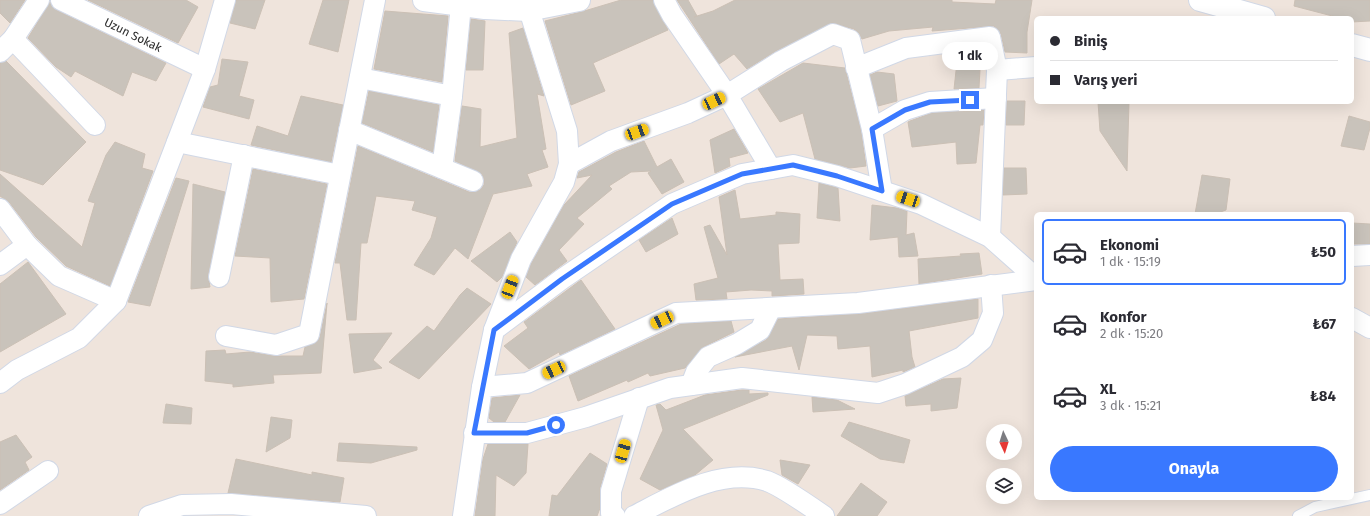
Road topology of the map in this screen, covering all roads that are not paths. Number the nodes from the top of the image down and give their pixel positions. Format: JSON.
{"nodes":[{"id":1,"x":39,"y":0,"type":"edge"},
{"id":2,"x":61,"y":0,"type":"edge"},
{"id":3,"x":225,"y":0,"type":"edge"},
{"id":4,"x":375,"y":0,"type":"edge"},
{"id":5,"x":424,"y":0,"type":"edge"},
{"id":6,"x":579,"y":0,"type":"edge"},
{"id":7,"x":664,"y":0,"type":"edge"},
{"id":8,"x":1200,"y":0,"type":"edge"},
{"id":9,"x":461,"y":5,"type":"junction"},
{"id":10,"x":527,"y":5,"type":"edge"},
{"id":11,"x":1257,"y":16,"type":"edge"},
{"id":12,"x":1354,"y":45,"type":"edge"},
{"id":13,"x":6,"y":46,"type":"edge"},
{"id":14,"x":1370,"y":50,"type":"edge"},
{"id":15,"x":1034,"y":67,"type":"edge"},
{"id":16,"x":856,"y":68,"type":"junction"},
{"id":17,"x":205,"y":70,"type":"junction"},
{"id":18,"x":997,"y":70,"type":"junction"},
{"id":19,"x":360,"y":78,"type":"junction"},
{"id":20,"x":727,"y":95,"type":"junction"},
{"id":21,"x":452,"y":96,"type":"junction"},
{"id":22,"x":996,"y":98,"type":"junction"},
{"id":23,"x":95,"y":125,"type":"dead end"},
{"id":24,"x":872,"y":129,"type":"junction"},
{"id":25,"x":350,"y":130,"type":"junction"},
{"id":26,"x":177,"y":142,"type":"junction"},
{"id":27,"x":244,"y":155,"type":"junction"},
{"id":28,"x":569,"y":164,"type":"junction"},
{"id":29,"x":442,"y":168,"type":"junction"},
{"id":30,"x":771,"y":169,"type":"junction"},
{"id":31,"x":340,"y":175,"type":"junction"},
{"id":32,"x":473,"y":181,"type":"dead end"},
{"id":33,"x":882,"y":191,"type":"junction"},
{"id":34,"x":0,"y":209,"type":"edge"},
{"id":35,"x":990,"y":237,"type":"junction"},
{"id":36,"x":27,"y":245,"type":"junction"},
{"id":37,"x":1370,"y":255,"type":"edge"},
{"id":38,"x":1354,"y":256,"type":"edge"},
{"id":39,"x":0,"y":265,"type":"edge"},
{"id":40,"x":1034,"y":277,"type":"edge"},
{"id":41,"x":218,"y":278,"type":"dead end"},
{"id":42,"x":1034,"y":279,"type":"edge"},
{"id":43,"x":991,"y":285,"type":"junction"},
{"id":44,"x":116,"y":302,"type":"junction"},
{"id":45,"x":771,"y":308,"type":"junction"},
{"id":46,"x":1354,"y":319,"type":"edge"},
{"id":47,"x":1370,"y":328,"type":"edge"},
{"id":48,"x":494,"y":330,"type":"junction"},
{"id":49,"x":226,"y":336,"type":"dead end"},
{"id":50,"x":0,"y":383,"type":"edge"},
{"id":51,"x":691,"y":385,"type":"junction"},
{"id":52,"x":482,"y":387,"type":"junction"},
{"id":53,"x":639,"y":398,"type":"junction"},
{"id":54,"x":474,"y":433,"type":"junction"},
{"id":55,"x":48,"y":471,"type":"dead end"},
{"id":56,"x":1370,"y":495,"type":"edge"},
{"id":57,"x":1354,"y":498,"type":"edge"},
{"id":58,"x":1347,"y":500,"type":"edge"},
{"id":59,"x":0,"y":504,"type":"edge"},
{"id":60,"x":149,"y":516,"type":"edge"},
{"id":61,"x":366,"y":516,"type":"edge"},
{"id":62,"x":463,"y":516,"type":"edge"},
{"id":63,"x":615,"y":516,"type":"edge"},
{"id":64,"x":634,"y":516,"type":"edge"},
{"id":65,"x":824,"y":516,"type":"edge"},
{"id":66,"x":1298,"y":516,"type":"edge"}],
"edges":[{"from":1,"to":13,"type":"street"},
{"from":2,"to":17,"type":"street","name":"Uzun Sokak"},
{"from":3,"to":17,"type":"street"},
{"from":4,"to":19,"type":"street"},
{"from":5,"to":9,"type":"street"},
{"from":6,"to":10,"type":"street"},
{"from":7,"to":20,"type":"street"},
{"from":8,"to":11,"type":"street"},
{"from":9,"to":10,"type":"street"},
{"from":9,"to":21,"type":"street"},
{"from":10,"to":28,"type":"street"},
{"from":12,"to":14,"type":"street"},
{"from":13,"to":23,"type":"street"},
{"from":15,"to":18,"type":"street"},
{"from":16,"to":18,"type":"street"},
{"from":16,"to":20,"type":"street"},
{"from":16,"to":24,"type":"street"},
{"from":17,"to":26,"type":"street"},
{"from":18,"to":22,"type":"street"},
{"from":19,"to":21,"type":"street"},
{"from":19,"to":25,"type":"street"},
{"from":20,"to":28,"type":"street"},
{"from":20,"to":30,"type":"street"},
{"from":21,"to":29,"type":"street"},
{"from":22,"to":24,"type":"street"},
{"from":22,"to":35,"type":"street"},
{"from":24,"to":33,"type":"street"},
{"from":25,"to":29,"type":"street"},
{"from":25,"to":31,"type":"street"},
{"from":26,"to":27,"type":"street"},
{"from":26,"to":44,"type":"street"},
{"from":27,"to":31,"type":"street"},
{"from":27,"to":41,"type":"street"},
{"from":28,"to":48,"type":"street"},
{"from":29,"to":32,"type":"street"},
{"from":30,"to":33,"type":"street"},
{"from":30,"to":48,"type":"street"},
{"from":31,"to":49,"type":"street"},
{"from":33,"to":35,"type":"street"},
{"from":34,"to":36,"type":"street"},
{"from":35,"to":40,"type":"street"},
{"from":36,"to":39,"type":"street"},
{"from":36,"to":44,"type":"street"},
{"from":37,"to":38,"type":"street"},
{"from":42,"to":43,"type":"street"},
{"from":43,"to":45,"type":"street"},
{"from":43,"to":51,"type":"street"},
{"from":44,"to":50,"type":"street"},
{"from":45,"to":51,"type":"street"},
{"from":45,"to":52,"type":"street"},
{"from":46,"to":47,"type":"street"},
{"from":48,"to":52,"type":"street"},
{"from":51,"to":53,"type":"street"},
{"from":52,"to":54,"type":"street"},
{"from":53,"to":54,"type":"street"},
{"from":53,"to":63,"type":"street"},
{"from":54,"to":62,"type":"street"},
{"from":55,"to":59,"type":"street"},
{"from":56,"to":57,"type":"lane"},
{"from":58,"to":66,"type":"lane"},
{"from":60,"to":61,"type":"street"},
{"from":64,"to":65,"type":"street"}]}
